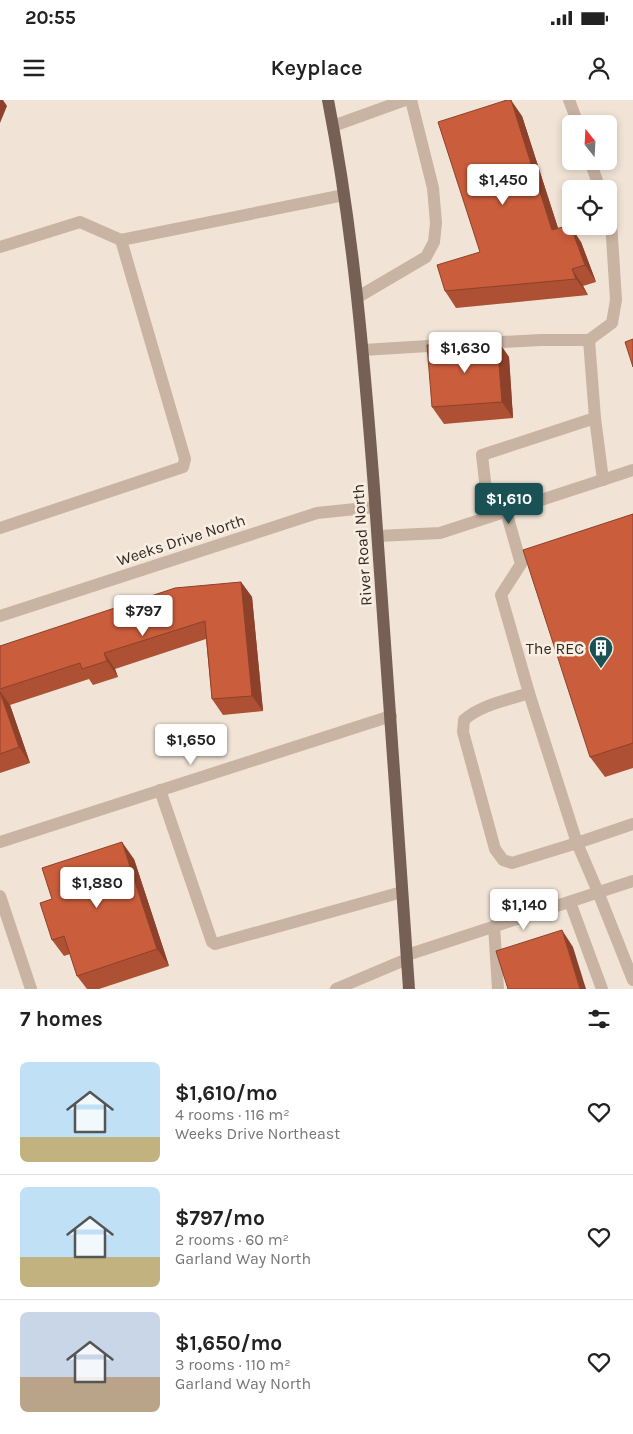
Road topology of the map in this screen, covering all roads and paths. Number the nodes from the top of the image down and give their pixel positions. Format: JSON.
{"nodes":[{"id":1,"x":328,"y":100,"type":"edge"},
{"id":2,"x":405,"y":100,"type":"edge"},
{"id":3,"x":411,"y":100,"type":"edge"},
{"id":4,"x":569,"y":100,"type":"edge"},
{"id":5,"x":575,"y":115,"type":"edge"},
{"id":6,"x":333,"y":126,"type":"junction"},
{"id":7,"x":344,"y":195,"type":"junction"},
{"id":8,"x":612,"y":235,"type":"edge"},
{"id":9,"x":121,"y":240,"type":"junction"},
{"id":10,"x":0,"y":247,"type":"edge"},
{"id":11,"x":358,"y":297,"type":"junction"},
{"id":12,"x":589,"y":340,"type":"junction"},
{"id":13,"x":363,"y":350,"type":"junction"},
{"id":14,"x":595,"y":418,"type":"junction"},
{"id":15,"x":633,"y":470,"type":"edge"},
{"id":16,"x":604,"y":480,"type":"junction"},
{"id":17,"x":375,"y":507,"type":"junction"},
{"id":18,"x":506,"y":511,"type":"junction"},
{"id":19,"x":489,"y":517,"type":"junction"},
{"id":20,"x":0,"y":528,"type":"edge"},
{"id":21,"x":378,"y":536,"type":"junction"},
{"id":22,"x":535,"y":561,"type":"edge"},
{"id":23,"x":522,"y":564,"type":"junction"},
{"id":24,"x":0,"y":616,"type":"edge"},
{"id":25,"x":529,"y":693,"type":"junction"},
{"id":26,"x":391,"y":716,"type":"junction"},
{"id":27,"x":160,"y":790,"type":"junction"},
{"id":28,"x":633,"y":824,"type":"edge"},
{"id":29,"x":0,"y":842,"type":"edge"},
{"id":30,"x":576,"y":843,"type":"junction"},
{"id":31,"x":633,"y":881,"type":"edge"},
{"id":32,"x":402,"y":892,"type":"junction"},
{"id":33,"x":598,"y":892,"type":"junction"},
{"id":34,"x":0,"y":896,"type":"edge"},
{"id":35,"x":570,"y":902,"type":"junction"},
{"id":36,"x":494,"y":926,"type":"junction"},
{"id":37,"x":407,"y":957,"type":"junction"},
{"id":38,"x":633,"y":980,"type":"edge"},
{"id":39,"x":30,"y":989,"type":"edge"},
{"id":40,"x":336,"y":989,"type":"edge"},
{"id":41,"x":409,"y":989,"type":"edge"},
{"id":42,"x":498,"y":989,"type":"edge"},
{"id":43,"x":602,"y":989,"type":"edge"}],
"edges":[{"from":1,"to":6,"type":"main road","name":"River Road North"},
{"from":2,"to":6,"type":"street"},
{"from":3,"to":11,"type":"street"},
{"from":4,"to":5,"type":"street"},
{"from":6,"to":7,"type":"main road","name":"River Road North"},
{"from":7,"to":9,"type":"street"},
{"from":7,"to":11,"type":"main road","name":"River Road North"},
{"from":8,"to":12,"type":"street"},
{"from":9,"to":10,"type":"street"},
{"from":9,"to":20,"type":"street"},
{"from":11,"to":13,"type":"main road","name":"River Road North"},
{"from":12,"to":13,"type":"street"},
{"from":12,"to":14,"type":"street"},
{"from":13,"to":17,"type":"main road","name":"River Road North"},
{"from":14,"to":16,"type":"street"},
{"from":14,"to":19,"type":"street"},
{"from":15,"to":16,"type":"street"},
{"from":16,"to":18,"type":"street"},
{"from":17,"to":21,"type":"main road","name":"River Road North"},
{"from":17,"to":24,"type":"street","name":"Weeks Drive North"},
{"from":18,"to":19,"type":"street"},
{"from":18,"to":23,"type":"street"},
{"from":19,"to":21,"type":"street"},
{"from":21,"to":26,"type":"main road","name":"River Road North"},
{"from":22,"to":23,"type":"street"},
{"from":23,"to":25,"type":"street"},
{"from":25,"to":30,"type":"street"},
{"from":25,"to":30,"type":"street"},
{"from":26,"to":27,"type":"street"},
{"from":26,"to":32,"type":"main road","name":"River Road North"},
{"from":27,"to":29,"type":"street"},
{"from":27,"to":32,"type":"street"},
{"from":28,"to":30,"type":"street"},
{"from":30,"to":33,"type":"street"},
{"from":31,"to":33,"type":"street"},
{"from":32,"to":37,"type":"main road","name":"River Road North"},
{"from":33,"to":35,"type":"street"},
{"from":33,"to":38,"type":"street"},
{"from":34,"to":39,"type":"street"},
{"from":35,"to":36,"type":"street"},
{"from":35,"to":43,"type":"street"},
{"from":36,"to":37,"type":"street"},
{"from":36,"to":42,"type":"street"},
{"from":37,"to":40,"type":"street"},
{"from":37,"to":41,"type":"main road","name":"River Road North"}]}
